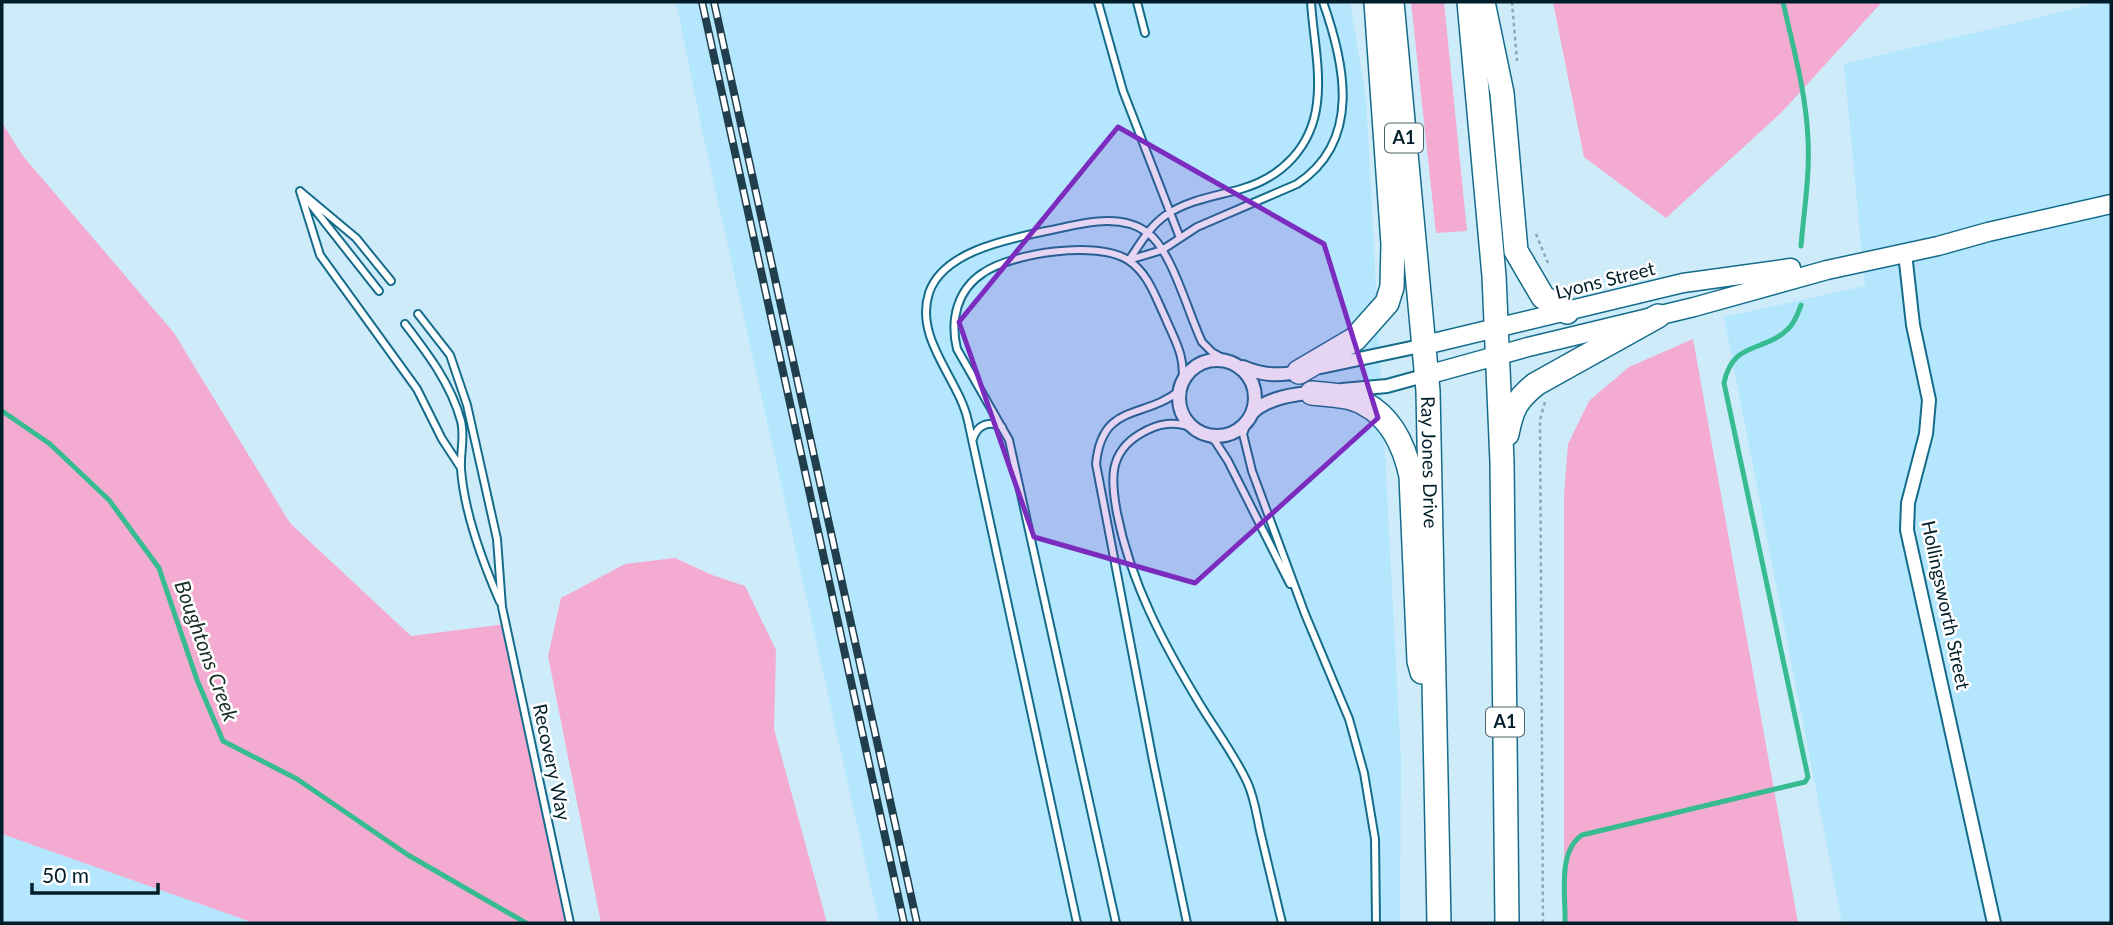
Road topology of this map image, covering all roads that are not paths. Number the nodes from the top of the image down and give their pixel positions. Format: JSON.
{"nodes":[{"id":1,"x":1097,"y":2,"type":"edge"},
{"id":2,"x":1137,"y":2,"type":"edge"},
{"id":3,"x":1309,"y":2,"type":"edge"},
{"id":4,"x":1326,"y":2,"type":"edge"},
{"id":5,"x":1376,"y":2,"type":"edge"},
{"id":6,"x":1392,"y":2,"type":"edge"},
{"id":7,"x":1469,"y":2,"type":"edge"},
{"id":8,"x":1483,"y":2,"type":"edge"},
{"id":9,"x":1145,"y":33,"type":"dead end"},
{"id":10,"x":300,"y":191,"type":"junction"},
{"id":11,"x":2111,"y":204,"type":"edge"},
{"id":12,"x":1171,"y":212,"type":"junction"},
{"id":13,"x":1147,"y":232,"type":"junction"},
{"id":14,"x":1988,"y":232,"type":"junction"},
{"id":15,"x":1181,"y":237,"type":"junction"},
{"id":16,"x":1162,"y":250,"type":"junction"},
{"id":17,"x":1905,"y":253,"type":"junction"},
{"id":18,"x":1129,"y":260,"type":"junction"},
{"id":19,"x":391,"y":281,"type":"dead end"},
{"id":20,"x":379,"y":291,"type":"dead end"},
{"id":21,"x":1567,"y":312,"type":"junction"},
{"id":22,"x":418,"y":314,"type":"dead end"},
{"id":23,"x":1658,"y":316,"type":"junction"},
{"id":24,"x":405,"y":324,"type":"dead end"},
{"id":25,"x":1496,"y":328,"type":"junction"},
{"id":26,"x":1425,"y":345,"type":"junction"},
{"id":27,"x":1498,"y":355,"type":"junction"},
{"id":28,"x":1233,"y":363,"type":"junction"},
{"id":29,"x":1299,"y":372,"type":"junction"},
{"id":30,"x":1427,"y":375,"type":"junction"},
{"id":31,"x":1181,"y":386,"type":"junction"},
{"id":32,"x":1312,"y":393,"type":"junction"},
{"id":33,"x":1250,"y":417,"type":"junction"},
{"id":34,"x":1199,"y":431,"type":"junction"},
{"id":35,"x":1007,"y":434,"type":"junction"},
{"id":36,"x":972,"y":444,"type":"junction"},
{"id":37,"x":1502,"y":462,"type":"junction"},
{"id":38,"x":461,"y":468,"type":"junction"},
{"id":39,"x":502,"y":607,"type":"junction"},
{"id":40,"x":1305,"y":614,"type":"junction"},
{"id":41,"x":1436,"y":726,"type":"junction"},
{"id":42,"x":570,"y":923,"type":"edge"},
{"id":43,"x":1077,"y":923,"type":"edge"},
{"id":44,"x":1116,"y":923,"type":"edge"},
{"id":45,"x":1187,"y":923,"type":"edge"},
{"id":46,"x":1282,"y":923,"type":"edge"},
{"id":47,"x":1376,"y":923,"type":"edge"},
{"id":48,"x":1439,"y":923,"type":"edge"},
{"id":49,"x":1507,"y":923,"type":"edge"},
{"id":50,"x":1994,"y":923,"type":"edge"}],
"edges":[{"from":1,"to":12,"type":"lane"},
{"from":2,"to":9,"type":"lane"},
{"from":3,"to":12,"type":"lane"},
{"from":4,"to":15,"type":"lane"},
{"from":5,"to":29,"type":"highway"},
{"from":6,"to":26,"type":"highway","name":"Ray Jones Drive","number":"A1"},
{"from":7,"to":25,"type":"highway","number":"A1"},
{"from":8,"to":21,"type":"highway"},
{"from":10,"to":19,"type":"lane"},
{"from":10,"to":20,"type":"lane"},
{"from":10,"to":38,"type":"lane"},
{"from":11,"to":14,"type":"street","name":"Lyons Street"},
{"from":12,"to":13,"type":"lane"},
{"from":12,"to":15,"type":"lane"},
{"from":13,"to":16,"type":"lane","name":"Lyons Street"},
{"from":13,"to":18,"type":"lane"},
{"from":13,"to":36,"type":"lane"},
{"from":14,"to":17,"type":"street","name":"Lyons Street"},
{"from":14,"to":21,"type":"street","name":"Lyons Street"},
{"from":15,"to":16,"type":"lane"},
{"from":16,"to":18,"type":"lane"},
{"from":16,"to":28,"type":"lane","name":"Lyons Street"},
{"from":17,"to":23,"type":"street","name":"Lyons Street"},
{"from":17,"to":50,"type":"street","name":"Hollingsworth Street"},
{"from":18,"to":31,"type":"lane"},
{"from":18,"to":35,"type":"lane"},
{"from":21,"to":25,"type":"street","name":"Lyons Street"},
{"from":22,"to":39,"type":"lane","name":"Recovery Way"},
{"from":23,"to":27,"type":"street","name":"Lyons Street"},
{"from":23,"to":37,"type":"highway"},
{"from":24,"to":38,"type":"lane"},
{"from":25,"to":26,"type":"street","name":"Lyons Street"},
{"from":25,"to":27,"type":"highway","number":"A1"},
{"from":26,"to":29,"type":"street","name":"Lyons Street"},
{"from":26,"to":30,"type":"highway","name":"Ray Jones Drive","number":"A1"},
{"from":27,"to":30,"type":"street","name":"Lyons Street"},
{"from":27,"to":37,"type":"highway","number":"A1"},
{"from":28,"to":29,"type":"street","name":"Lyons Street"},
{"from":28,"to":31,"type":"street"},
{"from":28,"to":33,"type":"street"},
{"from":30,"to":32,"type":"street","name":"Lyons Street"},
{"from":30,"to":41,"type":"highway","name":"Ray Jones Drive","number":"A1"},
{"from":31,"to":34,"type":"street"},
{"from":31,"to":45,"type":"lane"},
{"from":32,"to":33,"type":"street","name":"Lyons Street"},
{"from":32,"to":41,"type":"highway"},
{"from":33,"to":34,"type":"street"},
{"from":33,"to":40,"type":"lane"},
{"from":34,"to":40,"type":"lane"},
{"from":34,"to":46,"type":"lane"},
{"from":35,"to":36,"type":"lane"},
{"from":35,"to":44,"type":"lane"},
{"from":36,"to":43,"type":"lane"},
{"from":37,"to":49,"type":"highway","number":"A1"},
{"from":38,"to":39,"type":"lane","name":"Recovery Way"},
{"from":39,"to":42,"type":"lane","name":"Recovery Way"},
{"from":40,"to":47,"type":"lane"},
{"from":41,"to":48,"type":"highway","name":"Ray Jones Drive","number":"A1"}]}
